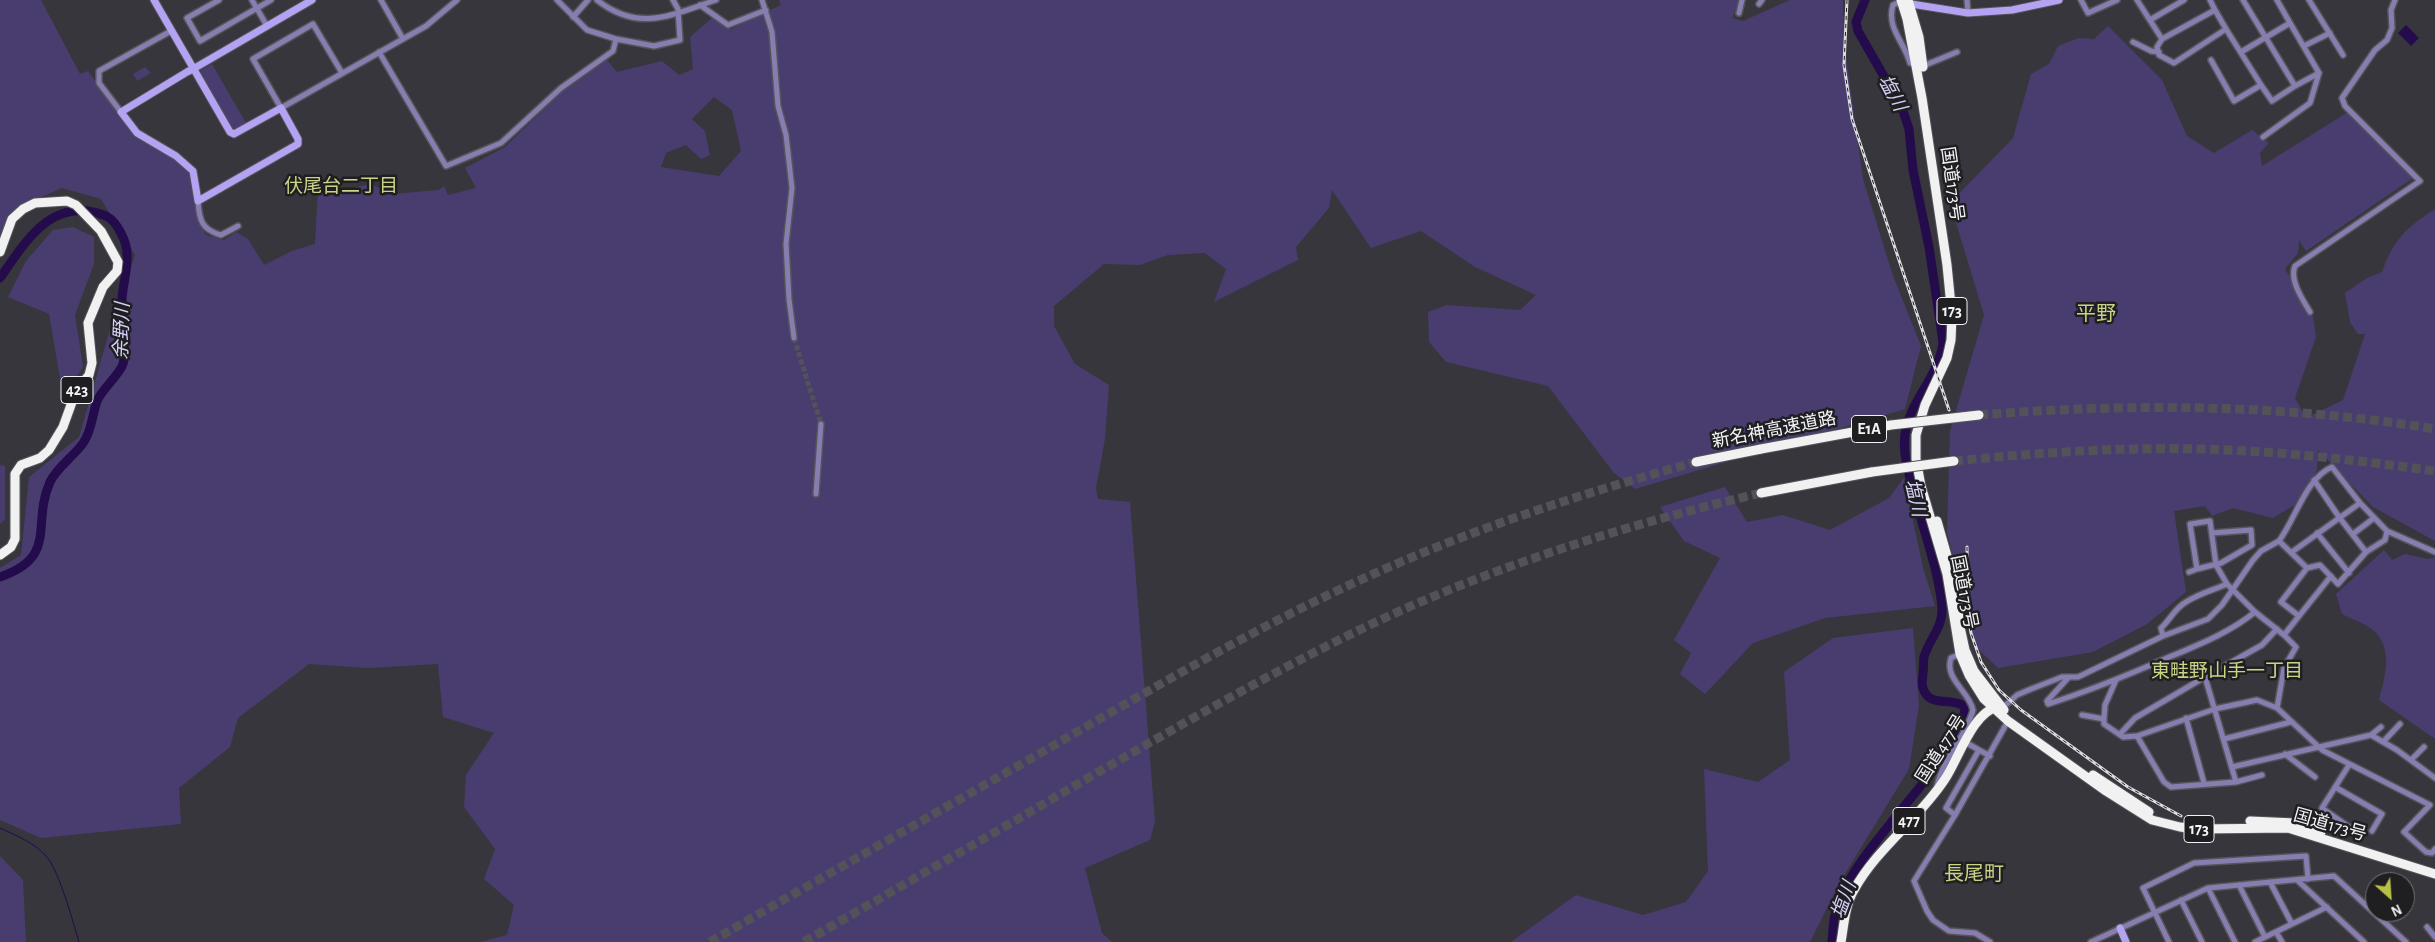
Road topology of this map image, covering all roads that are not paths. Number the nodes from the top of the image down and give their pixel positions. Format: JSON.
{"nodes":[{"id":1,"x":154,"y":0,"type":"edge"},
{"id":2,"x":219,"y":0,"type":"edge"},
{"id":3,"x":252,"y":0,"type":"edge"},
{"id":4,"x":271,"y":0,"type":"edge"},
{"id":5,"x":312,"y":0,"type":"edge"},
{"id":6,"x":381,"y":0,"type":"edge"},
{"id":7,"x":457,"y":0,"type":"edge"},
{"id":8,"x":557,"y":0,"type":"edge"},
{"id":9,"x":588,"y":0,"type":"edge"},
{"id":10,"x":597,"y":0,"type":"edge"},
{"id":11,"x":673,"y":0,"type":"edge"},
{"id":12,"x":716,"y":0,"type":"edge"},
{"id":13,"x":762,"y":0,"type":"edge"},
{"id":14,"x":1742,"y":0,"type":"edge"},
{"id":15,"x":1968,"y":0,"type":"edge"},
{"id":16,"x":2059,"y":0,"type":"edge"},
{"id":17,"x":2081,"y":0,"type":"edge"},
{"id":18,"x":2116,"y":0,"type":"edge"},
{"id":19,"x":2137,"y":0,"type":"edge"},
{"id":20,"x":2184,"y":0,"type":"edge"},
{"id":21,"x":2210,"y":0,"type":"edge"},
{"id":22,"x":2243,"y":0,"type":"edge"},
{"id":23,"x":2277,"y":0,"type":"edge"},
{"id":24,"x":2309,"y":0,"type":"edge"},
{"id":25,"x":2395,"y":0,"type":"edge"},
{"id":26,"x":1905,"y":2,"type":"edge"},
{"id":27,"x":700,"y":5,"type":"junction"},
{"id":28,"x":257,"y":8,"type":"junction"},
{"id":29,"x":766,"y":10,"type":"junction"},
{"id":30,"x":2215,"y":10,"type":"junction"},
{"id":31,"x":678,"y":13,"type":"junction"},
{"id":32,"x":1739,"y":13,"type":"dead end"},
{"id":33,"x":1968,"y":13,"type":"junction"},
{"id":34,"x":573,"y":17,"type":"junction"},
{"id":35,"x":2150,"y":20,"type":"junction"},
{"id":36,"x":2290,"y":23,"type":"junction"},
{"id":37,"x":267,"y":26,"type":"junction"},
{"id":38,"x":2226,"y":29,"type":"junction"},
{"id":39,"x":171,"y":31,"type":"junction"},
{"id":40,"x":2330,"y":33,"type":"junction"},
{"id":41,"x":2266,"y":37,"type":"junction"},
{"id":42,"x":403,"y":39,"type":"junction"},
{"id":43,"x":616,"y":39,"type":"junction"},
{"id":44,"x":2162,"y":40,"type":"junction"},
{"id":45,"x":2133,"y":42,"type":"dead end"},
{"id":46,"x":2304,"y":46,"type":"junction"},
{"id":47,"x":379,"y":52,"type":"junction"},
{"id":48,"x":1958,"y":52,"type":"dead end"},
{"id":49,"x":2158,"y":52,"type":"junction"},
{"id":50,"x":2242,"y":52,"type":"junction"},
{"id":51,"x":2343,"y":55,"type":"dead end"},
{"id":52,"x":2211,"y":60,"type":"dead end"},
{"id":53,"x":1919,"y":64,"type":"junction"},
{"id":54,"x":193,"y":69,"type":"junction"},
{"id":55,"x":342,"y":73,"type":"junction"},
{"id":56,"x":2320,"y":73,"type":"junction"},
{"id":57,"x":2261,"y":85,"type":"junction"},
{"id":58,"x":2295,"y":86,"type":"junction"},
{"id":59,"x":281,"y":108,"type":"junction"},
{"id":60,"x":121,"y":112,"type":"junction"},
{"id":61,"x":2263,"y":137,"type":"dead end"},
{"id":62,"x":198,"y":201,"type":"junction"},
{"id":63,"x":238,"y":226,"type":"dead end"},
{"id":64,"x":0,"y":252,"type":"edge"},
{"id":65,"x":2310,"y":312,"type":"dead end"},
{"id":66,"x":794,"y":338,"type":"tunnel mouth"},
{"id":67,"x":1979,"y":415,"type":"tunnel mouth"},
{"id":68,"x":821,"y":424,"type":"tunnel mouth"},
{"id":69,"x":1696,"y":462,"type":"tunnel mouth"},
{"id":70,"x":1954,"y":462,"type":"tunnel mouth"},
{"id":71,"x":2314,"y":480,"type":"junction"},
{"id":72,"x":1761,"y":493,"type":"tunnel mouth"},
{"id":73,"x":816,"y":494,"type":"dead end"},
{"id":74,"x":2360,"y":503,"type":"junction"},
{"id":75,"x":2339,"y":517,"type":"junction"},
{"id":76,"x":2374,"y":518,"type":"junction"},
{"id":77,"x":2388,"y":531,"type":"junction"},
{"id":78,"x":2317,"y":533,"type":"junction"},
{"id":79,"x":2212,"y":534,"type":"junction"},
{"id":80,"x":2353,"y":534,"type":"junction"},
{"id":81,"x":2279,"y":541,"type":"junction"},
{"id":82,"x":2292,"y":552,"type":"junction"},
{"id":83,"x":2366,"y":552,"type":"junction"},
{"id":84,"x":2435,"y":552,"type":"edge"},
{"id":85,"x":0,"y":555,"type":"edge"},
{"id":86,"x":2216,"y":565,"type":"junction"},
{"id":87,"x":2307,"y":568,"type":"junction"},
{"id":88,"x":2197,"y":569,"type":"junction"},
{"id":89,"x":2189,"y":572,"type":"dead end"},
{"id":90,"x":2349,"y":573,"type":"junction"},
{"id":91,"x":2331,"y":576,"type":"junction"},
{"id":92,"x":2227,"y":584,"type":"junction"},
{"id":93,"x":2232,"y":591,"type":"junction"},
{"id":94,"x":2255,"y":612,"type":"junction"},
{"id":95,"x":2299,"y":616,"type":"junction"},
{"id":96,"x":2277,"y":629,"type":"junction"},
{"id":97,"x":2284,"y":635,"type":"junction"},
{"id":98,"x":2162,"y":636,"type":"junction"},
{"id":99,"x":1960,"y":654,"type":"junction"},
{"id":100,"x":2205,"y":677,"type":"junction"},
{"id":101,"x":2068,"y":678,"type":"junction"},
{"id":102,"x":2116,"y":680,"type":"junction"},
{"id":103,"x":1997,"y":707,"type":"junction"},
{"id":104,"x":2277,"y":708,"type":"junction"},
{"id":105,"x":2215,"y":709,"type":"junction"},
{"id":106,"x":2082,"y":715,"type":"dead end"},
{"id":107,"x":2186,"y":718,"type":"junction"},
{"id":108,"x":2104,"y":719,"type":"junction"},
{"id":109,"x":2008,"y":721,"type":"junction"},
{"id":110,"x":2291,"y":722,"type":"junction"},
{"id":111,"x":2400,"y":724,"type":"dead end"},
{"id":112,"x":2381,"y":727,"type":"dead end"},
{"id":113,"x":2121,"y":733,"type":"junction"},
{"id":114,"x":2371,"y":735,"type":"junction"},
{"id":115,"x":2137,"y":736,"type":"junction"},
{"id":116,"x":2224,"y":739,"type":"junction"},
{"id":117,"x":1965,"y":742,"type":"junction"},
{"id":118,"x":2383,"y":742,"type":"junction"},
{"id":119,"x":2318,"y":746,"type":"junction"},
{"id":120,"x":2424,"y":746,"type":"dead end"},
{"id":121,"x":1979,"y":750,"type":"junction"},
{"id":122,"x":2285,"y":754,"type":"junction"},
{"id":123,"x":1990,"y":756,"type":"junction"},
{"id":124,"x":2411,"y":760,"type":"junction"},
{"id":125,"x":2349,"y":764,"type":"junction"},
{"id":126,"x":2232,"y":767,"type":"junction"},
{"id":127,"x":2262,"y":776,"type":"dead end"},
{"id":128,"x":2315,"y":777,"type":"dead end"},
{"id":129,"x":2435,"y":778,"type":"edge"},
{"id":130,"x":2236,"y":782,"type":"junction"},
{"id":131,"x":2204,"y":784,"type":"junction"},
{"id":132,"x":2335,"y":788,"type":"junction"},
{"id":133,"x":1936,"y":791,"type":"junction"},
{"id":134,"x":2435,"y":799,"type":"edge"},
{"id":135,"x":2430,"y":805,"type":"junction"},
{"id":136,"x":1955,"y":814,"type":"junction"},
{"id":137,"x":2360,"y":829,"type":"dead end"},
{"id":138,"x":2372,"y":830,"type":"dead end"},
{"id":139,"x":2434,"y":852,"type":"edge"},
{"id":140,"x":2435,"y":869,"type":"edge"},
{"id":141,"x":2435,"y":874,"type":"edge"},
{"id":142,"x":2308,"y":879,"type":"junction"},
{"id":143,"x":2297,"y":880,"type":"junction"},
{"id":144,"x":2270,"y":882,"type":"junction"},
{"id":145,"x":2239,"y":885,"type":"junction"},
{"id":146,"x":2208,"y":888,"type":"junction"},
{"id":147,"x":2180,"y":900,"type":"junction"},
{"id":148,"x":2327,"y":907,"type":"junction"},
{"id":149,"x":2154,"y":912,"type":"junction"},
{"id":150,"x":2292,"y":924,"type":"junction"},
{"id":151,"x":2428,"y":927,"type":"dead end"},
{"id":152,"x":2120,"y":928,"type":"junction"},
{"id":153,"x":2276,"y":932,"type":"junction"},
{"id":154,"x":2265,"y":937,"type":"junction"},
{"id":155,"x":2435,"y":937,"type":"edge"},
{"id":156,"x":1841,"y":942,"type":"edge"},
{"id":157,"x":1990,"y":942,"type":"edge"},
{"id":158,"x":2091,"y":942,"type":"edge"},
{"id":159,"x":2126,"y":942,"type":"edge"},
{"id":160,"x":2169,"y":942,"type":"edge"},
{"id":161,"x":2202,"y":942,"type":"edge"},
{"id":162,"x":2235,"y":942,"type":"edge"},
{"id":163,"x":2255,"y":942,"type":"edge"},
{"id":164,"x":2282,"y":942,"type":"edge"},
{"id":165,"x":2364,"y":942,"type":"edge"},
{"id":166,"x":2406,"y":942,"type":"edge"}],
"edges":[{"from":1,"to":39,"type":"street"},
{"from":2,"to":28,"type":"street"},
{"from":3,"to":28,"type":"street"},
{"from":4,"to":28,"type":"street"},
{"from":5,"to":37,"type":"street"},
{"from":6,"to":42,"type":"street"},
{"from":7,"to":42,"type":"street"},
{"from":8,"to":34,"type":"street"},
{"from":9,"to":34,"type":"street"},
{"from":10,"to":31,"type":"street"},
{"from":11,"to":31,"type":"street"},
{"from":12,"to":27,"type":"street"},
{"from":13,"to":29,"type":"street"},
{"from":14,"to":32,"type":"street"},
{"from":15,"to":33,"type":"street"},
{"from":16,"to":33,"type":"street"},
{"from":17,"to":18,"type":"street"},
{"from":19,"to":35,"type":"street"},
{"from":20,"to":35,"type":"street"},
{"from":21,"to":30,"type":"street"},
{"from":22,"to":41,"type":"street"},
{"from":23,"to":36,"type":"street"},
{"from":24,"to":40,"type":"street"},
{"from":25,"to":65,"type":"street"},
{"from":26,"to":33,"type":"street"},
{"from":26,"to":53,"type":"highway","name":"国道173号","number":"173"},
{"from":26,"to":53,"type":"street"},
{"from":27,"to":29,"type":"street"},
{"from":27,"to":31,"type":"street"},
{"from":28,"to":37,"type":"street"},
{"from":29,"to":66,"type":"street"},
{"from":30,"to":38,"type":"street"},
{"from":30,"to":44,"type":"street"},
{"from":31,"to":43,"type":"street"},
{"from":34,"to":43,"type":"street"},
{"from":35,"to":44,"type":"street"},
{"from":36,"to":41,"type":"street"},
{"from":36,"to":46,"type":"street"},
{"from":37,"to":54,"type":"street"},
{"from":38,"to":49,"type":"street"},
{"from":38,"to":50,"type":"street"},
{"from":39,"to":54,"type":"street"},
{"from":39,"to":60,"type":"street"},
{"from":40,"to":46,"type":"street"},
{"from":40,"to":51,"type":"street"},
{"from":41,"to":50,"type":"street"},
{"from":41,"to":58,"type":"street"},
{"from":42,"to":47,"type":"street"},
{"from":43,"to":47,"type":"street"},
{"from":44,"to":49,"type":"street"},
{"from":45,"to":49,"type":"street"},
{"from":46,"to":56,"type":"street"},
{"from":47,"to":55,"type":"street"},
{"from":48,"to":53,"type":"street"},
{"from":50,"to":57,"type":"street"},
{"from":52,"to":57,"type":"street"},
{"from":53,"to":99,"type":"highway","name":"国道173号","number":"173"},
{"from":53,"to":103,"type":"highway","name":"国道173号","number":"173"},
{"from":54,"to":59,"type":"street"},
{"from":54,"to":60,"type":"street"},
{"from":55,"to":59,"type":"street"},
{"from":55,"to":59,"type":"street"},
{"from":56,"to":58,"type":"street"},
{"from":56,"to":61,"type":"street"},
{"from":57,"to":58,"type":"street"},
{"from":59,"to":62,"type":"street"},
{"from":60,"to":62,"type":"street"},
{"from":62,"to":63,"type":"street"},
{"from":64,"to":85,"type":"highway","number":"423"},
{"from":67,"to":69,"type":"highway","name":"新名神高速道路","number":"E1A","bridge":true},
{"from":68,"to":73,"type":"street"},
{"from":70,"to":72,"type":"highway","bridge":true},
{"from":71,"to":74,"type":"street"},
{"from":71,"to":75,"type":"street"},
{"from":71,"to":81,"type":"street"},
{"from":74,"to":75,"type":"street"},
{"from":74,"to":76,"type":"street"},
{"from":75,"to":78,"type":"street"},
{"from":75,"to":80,"type":"street"},
{"from":76,"to":77,"type":"street"},
{"from":76,"to":80,"type":"street"},
{"from":77,"to":83,"type":"street"},
{"from":77,"to":84,"type":"street"},
{"from":78,"to":82,"type":"street"},
{"from":78,"to":90,"type":"street"},
{"from":79,"to":86,"type":"street"},
{"from":79,"to":86,"type":"street"},
{"from":79,"to":88,"type":"street"},
{"from":80,"to":83,"type":"street"},
{"from":81,"to":82,"type":"street"},
{"from":81,"to":93,"type":"street"},
{"from":82,"to":87,"type":"street"},
{"from":83,"to":90,"type":"street"},
{"from":86,"to":88,"type":"street"},
{"from":86,"to":92,"type":"street"},
{"from":87,"to":91,"type":"street"},
{"from":87,"to":95,"type":"street"},
{"from":88,"to":89,"type":"street"},
{"from":90,"to":91,"type":"street"},
{"from":91,"to":95,"type":"street"},
{"from":92,"to":93,"type":"street"},
{"from":92,"to":98,"type":"street"},
{"from":93,"to":94,"type":"street"},
{"from":93,"to":98,"type":"street"},
{"from":94,"to":96,"type":"street"},
{"from":94,"to":102,"type":"street"},
{"from":95,"to":97,"type":"street"},
{"from":96,"to":97,"type":"street"},
{"from":96,"to":100,"type":"street"},
{"from":97,"to":104,"type":"street"},
{"from":98,"to":101,"type":"street"},
{"from":99,"to":103,"type":"highway","name":"国道173号","number":"173"},
{"from":99,"to":133,"type":"street"},
{"from":100,"to":105,"type":"street"},
{"from":100,"to":113,"type":"street"},
{"from":101,"to":102,"type":"street"},
{"from":101,"to":103,"type":"street"},
{"from":102,"to":108,"type":"street"},
{"from":103,"to":109,"type":"highway","name":"国道173号","number":"173"},
{"from":103,"to":117,"type":"highway","name":"国道477号","number":"477"},
{"from":103,"to":140,"type":"highway","name":"国道173号","number":"173"},
{"from":104,"to":105,"type":"street"},
{"from":104,"to":110,"type":"street"},
{"from":105,"to":107,"type":"street"},
{"from":105,"to":116,"type":"street"},
{"from":106,"to":108,"type":"street"},
{"from":107,"to":115,"type":"street"},
{"from":107,"to":131,"type":"street"},
{"from":108,"to":113,"type":"street"},
{"from":109,"to":123,"type":"street"},
{"from":109,"to":141,"type":"highway","name":"国道173号","number":"173"},
{"from":110,"to":116,"type":"street"},
{"from":110,"to":119,"type":"street"},
{"from":111,"to":118,"type":"street"},
{"from":112,"to":114,"type":"street"},
{"from":113,"to":115,"type":"street"},
{"from":114,"to":118,"type":"street"},
{"from":114,"to":119,"type":"street"},
{"from":115,"to":131,"type":"street"},
{"from":116,"to":126,"type":"street"},
{"from":117,"to":121,"type":"street"},
{"from":117,"to":133,"type":"highway","name":"国道477号","number":"477"},
{"from":118,"to":124,"type":"street"},
{"from":119,"to":122,"type":"street"},
{"from":119,"to":125,"type":"street"},
{"from":120,"to":124,"type":"street"},
{"from":121,"to":123,"type":"street"},
{"from":121,"to":136,"type":"street"},
{"from":122,"to":126,"type":"street"},
{"from":122,"to":128,"type":"street"},
{"from":123,"to":136,"type":"street"},
{"from":124,"to":129,"type":"street"},
{"from":125,"to":132,"type":"street"},
{"from":125,"to":135,"type":"street"},
{"from":126,"to":130,"type":"street"},
{"from":127,"to":130,"type":"street"},
{"from":130,"to":131,"type":"street"},
{"from":132,"to":137,"type":"street"},
{"from":132,"to":138,"type":"street"},
{"from":133,"to":156,"type":"highway","name":"国道477号","number":"477"},
{"from":134,"to":135,"type":"street"},
{"from":135,"to":139,"type":"street"},
{"from":136,"to":157,"type":"street"},
{"from":142,"to":143,"type":"street"},
{"from":142,"to":149,"type":"street"},
{"from":142,"to":166,"type":"street"},
{"from":143,"to":144,"type":"street"},
{"from":143,"to":148,"type":"street"},
{"from":144,"to":145,"type":"street"},
{"from":144,"to":150,"type":"street"},
{"from":145,"to":146,"type":"street"},
{"from":145,"to":154,"type":"street"},
{"from":146,"to":147,"type":"street"},
{"from":146,"to":162,"type":"street"},
{"from":147,"to":149,"type":"street"},
{"from":147,"to":161,"type":"street"},
{"from":148,"to":150,"type":"street"},
{"from":148,"to":165,"type":"street"},
{"from":149,"to":152,"type":"street"},
{"from":149,"to":160,"type":"street"},
{"from":150,"to":153,"type":"street"},
{"from":151,"to":155,"type":"street"},
{"from":152,"to":158,"type":"street"},
{"from":152,"to":159,"type":"street"},
{"from":153,"to":154,"type":"street"},
{"from":153,"to":164,"type":"street"},
{"from":154,"to":163,"type":"street"}]}
